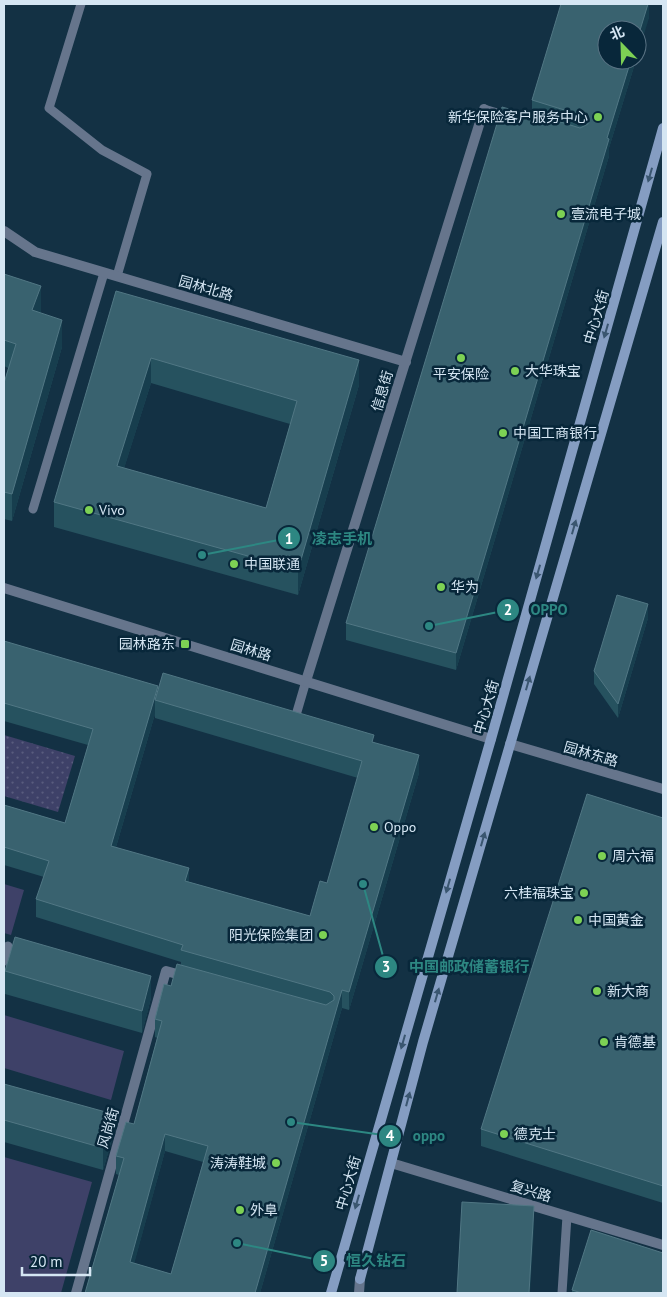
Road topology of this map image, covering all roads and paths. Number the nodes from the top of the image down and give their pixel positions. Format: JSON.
{"nodes":[{"id":1,"x":81,"y":4,"type":"edge"},
{"id":2,"x":484,"y":109,"type":"joint"},
{"id":3,"x":520,"y":120,"type":"edge"},
{"id":4,"x":663,"y":128,"type":"edge"},
{"id":5,"x":663,"y":222,"type":"edge"},
{"id":6,"x":4,"y":231,"type":"edge"},
{"id":7,"x":104,"y":272,"type":"junction"},
{"id":8,"x":116,"y":276,"type":"junction"},
{"id":9,"x":406,"y":362,"type":"junction"},
{"id":10,"x":33,"y":509,"type":"dead end"},
{"id":11,"x":4,"y":588,"type":"edge"},
{"id":12,"x":306,"y":682,"type":"junction"},
{"id":13,"x":294,"y":723,"type":"edge"},
{"id":14,"x":491,"y":739,"type":"junction"},
{"id":15,"x":510,"y":744,"type":"junction"},
{"id":16,"x":663,"y":789,"type":"edge"},
{"id":17,"x":8,"y":946,"type":"dead end"},
{"id":18,"x":4,"y":961,"type":"edge"},
{"id":19,"x":194,"y":978,"type":"edge"},
{"id":20,"x":391,"y":1163,"type":"junction"},
{"id":21,"x":567,"y":1216,"type":"junction"},
{"id":22,"x":663,"y":1245,"type":"edge"},
{"id":23,"x":360,"y":1279,"type":"joint"},
{"id":24,"x":76,"y":1293,"type":"edge"},
{"id":25,"x":331,"y":1293,"type":"edge"},
{"id":26,"x":359,"y":1293,"type":"edge"},
{"id":27,"x":562,"y":1293,"type":"edge"}],
"edges":[{"from":1,"to":8,"type":"lane"},
{"from":2,"to":3,"type":"lane"},
{"from":2,"to":9,"type":"street","name":"信息街"},
{"from":4,"to":14,"type":"main road","name":"中心大街","one_way":true},
{"from":15,"to":5,"type":"main road","one_way":true},
{"from":6,"to":7,"type":"street","name":"园林北路"},
{"from":7,"to":8,"type":"street","name":"园林北路"},
{"from":7,"to":10,"type":"lane"},
{"from":8,"to":9,"type":"street","name":"园林北路"},
{"from":9,"to":12,"type":"street","name":"信息街"},
{"from":11,"to":12,"type":"street","name":"园林路"},
{"from":12,"to":13,"type":"lane"},
{"from":12,"to":14,"type":"street","name":"园林路"},
{"from":14,"to":25,"type":"main road","name":"中心大街","one_way":true},
{"from":15,"to":16,"type":"street","name":"园林东路"},
{"from":20,"to":15,"type":"main road","one_way":true},
{"from":17,"to":18,"type":"lane"},
{"from":19,"to":24,"type":"street","name":"风尚街"},
{"from":20,"to":21,"type":"street","name":"复兴路"},
{"from":20,"to":23,"type":"main road"},
{"from":21,"to":22,"type":"street","name":"复兴路"},
{"from":21,"to":27,"type":"lane"},
{"from":23,"to":26,"type":"street"}]}
